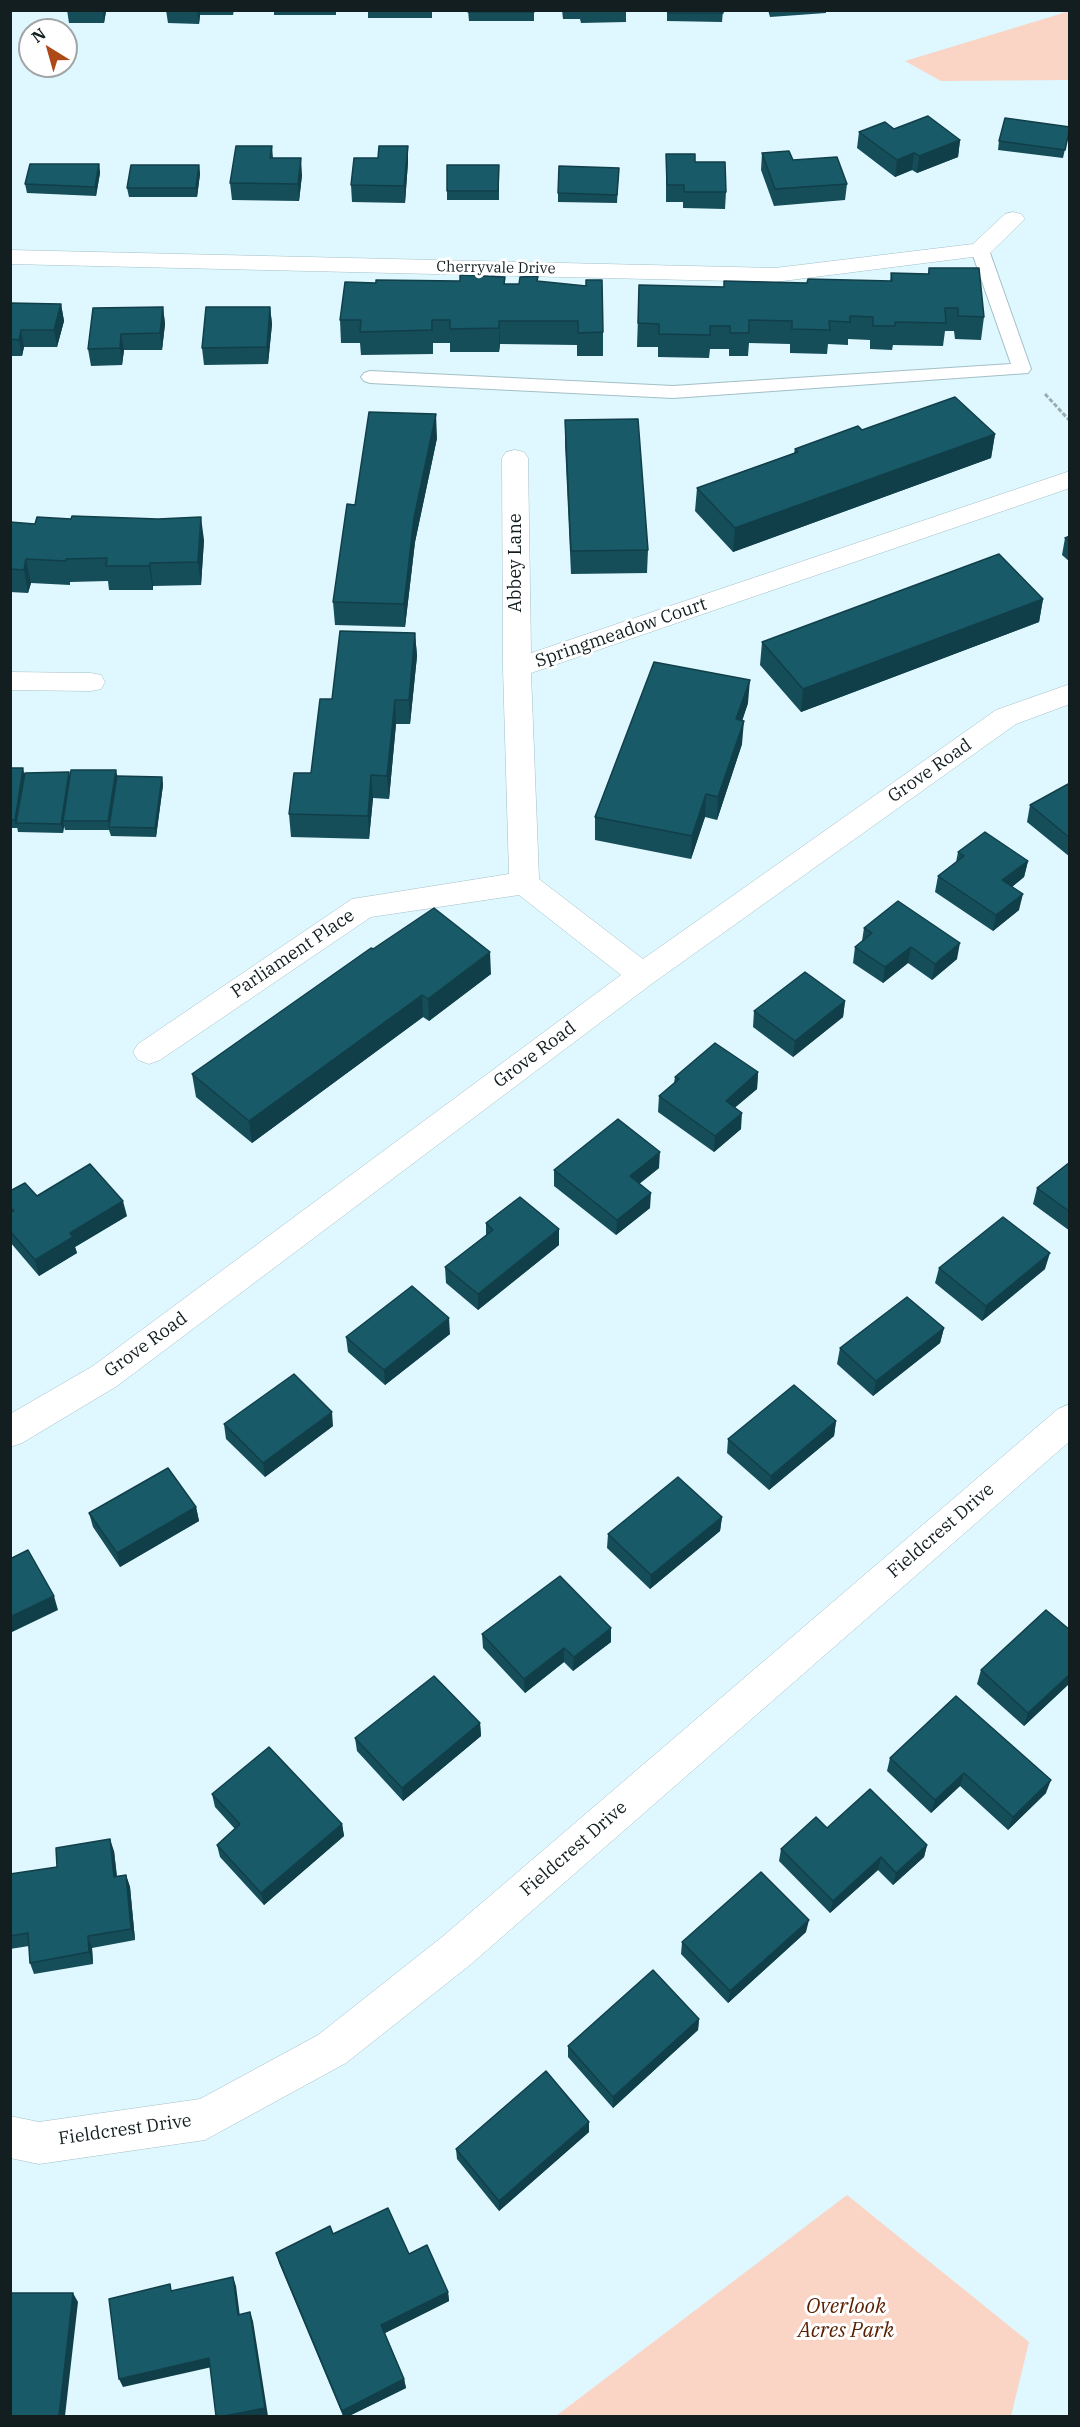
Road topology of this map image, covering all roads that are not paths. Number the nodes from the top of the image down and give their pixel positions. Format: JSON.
{"nodes":[{"id":1,"x":1013,"y":219,"type":"dead end"},
{"id":2,"x":980,"y":250,"type":"junction"},
{"id":3,"x":10,"y":257,"type":"edge"},
{"id":4,"x":370,"y":377,"type":"dead end"},
{"id":5,"x":515,"y":458,"type":"dead end"},
{"id":6,"x":1070,"y":479,"type":"edge"},
{"id":7,"x":517,"y":668,"type":"junction"},
{"id":8,"x":10,"y":681,"type":"edge"},
{"id":9,"x":91,"y":682,"type":"dead end"},
{"id":10,"x":1070,"y":693,"type":"edge"},
{"id":11,"x":524,"y":884,"type":"junction"},
{"id":12,"x":642,"y":975,"type":"junction"},
{"id":13,"x":149,"y":1052,"type":"dead end"},
{"id":14,"x":1070,"y":1419,"type":"edge"},
{"id":15,"x":10,"y":1432,"type":"edge"},
{"id":16,"x":10,"y":2137,"type":"edge"}],
"edges":[{"from":1,"to":2,"type":"street"},
{"from":2,"to":3,"type":"street","name":"Cherryvale Drive"},
{"from":2,"to":4,"type":"lane"},
{"from":5,"to":7,"type":"street","name":"Abbey Lane"},
{"from":6,"to":7,"type":"street","name":"Springmeadow Court"},
{"from":7,"to":11,"type":"street","name":"Springmeadow Court"},
{"from":8,"to":9,"type":"street"},
{"from":10,"to":12,"type":"street","name":"Grove Road"},
{"from":11,"to":12,"type":"street"},
{"from":11,"to":13,"type":"street","name":"Parliament Place"},
{"from":12,"to":15,"type":"street","name":"Grove Road"},
{"from":14,"to":16,"type":"street","name":"Fieldcrest Drive"}]}
